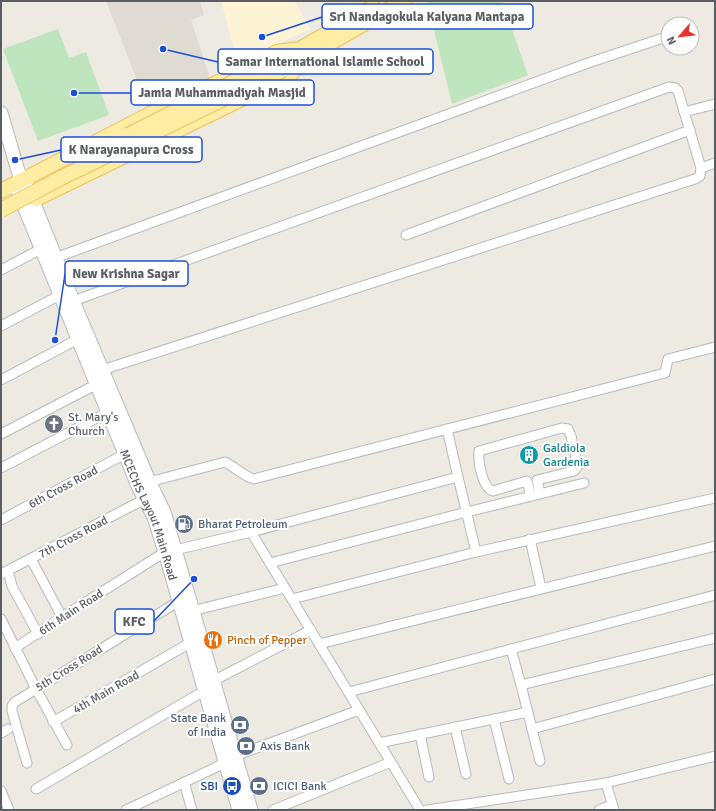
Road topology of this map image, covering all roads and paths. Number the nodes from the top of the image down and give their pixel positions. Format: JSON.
{"nodes":[{"id":1,"x":384,"y":1,"type":"edge"},
{"id":2,"x":404,"y":1,"type":"edge"},
{"id":3,"x":660,"y":39,"type":"edge"},
{"id":4,"x":303,"y":53,"type":"junction"},
{"id":5,"x":281,"y":65,"type":"junction"},
{"id":6,"x":225,"y":79,"type":"junction"},
{"id":7,"x":236,"y":103,"type":"junction"},
{"id":8,"x":715,"y":104,"type":"edge"},
{"id":9,"x":684,"y":112,"type":"junction"},
{"id":10,"x":1,"y":113,"type":"edge"},
{"id":11,"x":690,"y":130,"type":"junction"},
{"id":12,"x":715,"y":163,"type":"edge"},
{"id":13,"x":701,"y":168,"type":"junction"},
{"id":14,"x":20,"y":179,"type":"junction"},
{"id":15,"x":1,"y":191,"type":"edge"},
{"id":16,"x":1,"y":199,"type":"edge"},
{"id":17,"x":30,"y":205,"type":"junction"},
{"id":18,"x":1,"y":210,"type":"edge"},
{"id":19,"x":1,"y":217,"type":"edge"},
{"id":20,"x":406,"y":234,"type":"dead end"},
{"id":21,"x":41,"y":249,"type":"junction"},
{"id":22,"x":55,"y":258,"type":"junction"},
{"id":23,"x":1,"y":270,"type":"edge"},
{"id":24,"x":60,"y":295,"type":"junction"},
{"id":25,"x":73,"y":301,"type":"junction"},
{"id":26,"x":1,"y":326,"type":"edge"},
{"id":27,"x":78,"y":339,"type":"junction"},
{"id":28,"x":715,"y":347,"type":"edge"},
{"id":29,"x":102,"y":378,"type":"junction"},
{"id":30,"x":1,"y":380,"type":"edge"},
{"id":31,"x":108,"y":412,"type":"junction"},
{"id":32,"x":447,"y":429,"type":"junction"},
{"id":33,"x":1,"y":434,"type":"edge"},
{"id":34,"x":125,"y":454,"type":"junction"},
{"id":35,"x":1,"y":468,"type":"edge"},
{"id":36,"x":458,"y":477,"type":"junction"},
{"id":37,"x":144,"y":483,"type":"junction"},
{"id":38,"x":584,"y":483,"type":"dead end"},
{"id":39,"x":536,"y":495,"type":"junction"},
{"id":40,"x":715,"y":498,"type":"edge"},
{"id":41,"x":145,"y":499,"type":"junction"},
{"id":42,"x":467,"y":512,"type":"junction"},
{"id":43,"x":1,"y":520,"type":"edge"},
{"id":44,"x":251,"y":532,"type":"junction"},
{"id":45,"x":530,"y":539,"type":"junction"},
{"id":46,"x":715,"y":546,"type":"edge"},
{"id":47,"x":170,"y":551,"type":"junction"},
{"id":48,"x":476,"y":552,"type":"junction"},
{"id":49,"x":30,"y":559,"type":"junction"},
{"id":50,"x":270,"y":563,"type":"junction"},
{"id":51,"x":4,"y":573,"type":"edge"},
{"id":52,"x":285,"y":588,"type":"junction"},
{"id":53,"x":541,"y":588,"type":"junction"},
{"id":54,"x":715,"y":595,"type":"edge"},
{"id":55,"x":292,"y":599,"type":"junction"},
{"id":56,"x":179,"y":601,"type":"junction"},
{"id":57,"x":192,"y":611,"type":"junction"},
{"id":58,"x":62,"y":617,"type":"junction"},
{"id":59,"x":1,"y":619,"type":"edge"},
{"id":60,"x":311,"y":630,"type":"junction"},
{"id":61,"x":38,"y":634,"type":"junction"},
{"id":62,"x":715,"y":638,"type":"edge"},
{"id":63,"x":195,"y":640,"type":"junction"},
{"id":64,"x":319,"y":644,"type":"junction"},
{"id":65,"x":15,"y":648,"type":"junction"},
{"id":66,"x":511,"y":650,"type":"junction"},
{"id":67,"x":715,"y":679,"type":"edge"},
{"id":68,"x":213,"y":681,"type":"junction"},
{"id":69,"x":521,"y":685,"type":"junction"},
{"id":70,"x":36,"y":689,"type":"junction"},
{"id":71,"x":204,"y":691,"type":"junction"},
{"id":72,"x":348,"y":692,"type":"junction"},
{"id":73,"x":359,"y":710,"type":"junction"},
{"id":74,"x":528,"y":712,"type":"junction"},
{"id":75,"x":494,"y":719,"type":"junction"},
{"id":76,"x":53,"y":722,"type":"junction"},
{"id":77,"x":455,"y":727,"type":"junction"},
{"id":78,"x":532,"y":729,"type":"junction"},
{"id":79,"x":420,"y":734,"type":"junction"},
{"id":80,"x":379,"y":743,"type":"junction"},
{"id":81,"x":67,"y":745,"type":"dead end"},
{"id":82,"x":715,"y":756,"type":"edge"},
{"id":83,"x":230,"y":760,"type":"junction"},
{"id":84,"x":540,"y":761,"type":"dead end"},
{"id":85,"x":391,"y":762,"type":"junction"},
{"id":86,"x":27,"y":763,"type":"dead end"},
{"id":87,"x":466,"y":774,"type":"dead end"},
{"id":88,"x":429,"y":777,"type":"dead end"},
{"id":89,"x":509,"y":779,"type":"dead end"},
{"id":90,"x":184,"y":782,"type":"junction"},
{"id":91,"x":606,"y":783,"type":"junction"},
{"id":92,"x":36,"y":789,"type":"dead end"},
{"id":93,"x":1,"y":791,"type":"edge"},
{"id":94,"x":613,"y":808,"type":"edge"},
{"id":95,"x":9,"y":810,"type":"edge"},
{"id":96,"x":126,"y":810,"type":"edge"},
{"id":97,"x":192,"y":810,"type":"edge"},
{"id":98,"x":239,"y":810,"type":"edge"},
{"id":99,"x":251,"y":810,"type":"edge"},
{"id":100,"x":273,"y":810,"type":"edge"},
{"id":101,"x":420,"y":810,"type":"edge"},
{"id":102,"x":427,"y":810,"type":"edge"},
{"id":103,"x":599,"y":810,"type":"edge"}],
"edges":[{"from":1,"to":4,"type":"main road"},
{"from":2,"to":4,"type":"main road"},
{"from":3,"to":22,"type":"street"},
{"from":4,"to":5,"type":"main road"},
{"from":4,"to":6,"type":"main road"},
{"from":4,"to":7,"type":"main road"},
{"from":5,"to":16,"type":"main road","bridge":true},
{"from":5,"to":18,"type":"main road","bridge":true},
{"from":6,"to":7,"type":"main road"},
{"from":6,"to":14,"type":"main road"},
{"from":7,"to":17,"type":"main road"},
{"from":8,"to":9,"type":"street"},
{"from":9,"to":11,"type":"street"},
{"from":9,"to":25,"type":"street"},
{"from":10,"to":14,"type":"main road","name":"MCECHS Layout Main Road"},
{"from":11,"to":13,"type":"street"},
{"from":11,"to":20,"type":"street"},
{"from":12,"to":13,"type":"street"},
{"from":13,"to":29,"type":"street"},
{"from":14,"to":15,"type":"main road"},
{"from":14,"to":17,"type":"main road","name":"MCECHS Layout Main Road"},
{"from":17,"to":19,"type":"main road"},
{"from":17,"to":21,"type":"main road","name":"MCECHS Layout Main Road"},
{"from":17,"to":22,"type":"main road","name":"MCECHS Layout Main Road"},
{"from":21,"to":23,"type":"street"},
{"from":21,"to":24,"type":"main road","name":"MCECHS Layout Main Road"},
{"from":22,"to":25,"type":"main road","name":"MCECHS Layout Main Road"},
{"from":24,"to":26,"type":"street"},
{"from":24,"to":27,"type":"main road","name":"MCECHS Layout Main Road"},
{"from":25,"to":29,"type":"main road","name":"MCECHS Layout Main Road"},
{"from":27,"to":29,"type":"main road","name":"MCECHS Layout Main Road"},
{"from":27,"to":30,"type":"street"},
{"from":28,"to":32,"type":"street"},
{"from":29,"to":31,"type":"main road","name":"MCECHS Layout Main Road"},
{"from":29,"to":33,"type":"street"},
{"from":29,"to":37,"type":"main road","name":"MCECHS Layout Main Road"},
{"from":31,"to":34,"type":"main road","name":"MCECHS Layout Main Road"},
{"from":31,"to":35,"type":"street"},
{"from":32,"to":36,"type":"street"},
{"from":32,"to":37,"type":"street"},
{"from":34,"to":37,"type":"main road","name":"MCECHS Layout Main Road"},
{"from":34,"to":43,"type":"street","name":"6th Cross Road"},
{"from":36,"to":42,"type":"street"},
{"from":36,"to":44,"type":"street","name":"6th Main Road"},
{"from":37,"to":41,"type":"main road","name":"MCECHS Layout Main Road"},
{"from":37,"to":47,"type":"main road","name":"MCECHS Layout Main Road"},
{"from":38,"to":39,"type":"street"},
{"from":39,"to":39,"type":"street"},
{"from":39,"to":42,"type":"street"},
{"from":40,"to":45,"type":"street"},
{"from":41,"to":47,"type":"main road","name":"MCECHS Layout Main Road"},
{"from":41,"to":49,"type":"street","name":"7th Cross Road"},
{"from":42,"to":48,"type":"street"},
{"from":42,"to":50,"type":"street"},
{"from":44,"to":47,"type":"street","name":"6th Main Road"},
{"from":44,"to":50,"type":"street"},
{"from":45,"to":48,"type":"street"},
{"from":45,"to":53,"type":"street"},
{"from":46,"to":53,"type":"street"},
{"from":47,"to":56,"type":"main road","name":"MCECHS Layout Main Road"},
{"from":47,"to":57,"type":"main road","name":"MCECHS Layout Main Road"},
{"from":47,"to":58,"type":"street","name":"6th Main Road"},
{"from":48,"to":55,"type":"street"},
{"from":49,"to":51,"type":"street","name":"7th Cross Road"},
{"from":49,"to":58,"type":"street"},
{"from":50,"to":52,"type":"street"},
{"from":51,"to":61,"type":"street"},
{"from":52,"to":55,"type":"street"},
{"from":52,"to":57,"type":"street"},
{"from":53,"to":64,"type":"street"},
{"from":54,"to":66,"type":"street"},
{"from":55,"to":60,"type":"street"},
{"from":56,"to":63,"type":"main road","name":"MCECHS Layout Main Road"},
{"from":56,"to":70,"type":"street","name":"5th Cross Road"},
{"from":57,"to":63,"type":"main road","name":"MCECHS Layout Main Road"},
{"from":58,"to":61,"type":"street","name":"6th Main Road"},
{"from":59,"to":65,"type":"street"},
{"from":60,"to":64,"type":"street"},
{"from":60,"to":68,"type":"street"},
{"from":61,"to":65,"type":"street","name":"6th Main Road"},
{"from":62,"to":69,"type":"street"},
{"from":63,"to":68,"type":"main road","name":"MCECHS Layout Main Road"},
{"from":63,"to":71,"type":"main road","name":"MCECHS Layout Main Road"},
{"from":63,"to":76,"type":"street","name":"4th Main Road"},
{"from":64,"to":72,"type":"street"},
{"from":65,"to":70,"type":"street"},
{"from":66,"to":69,"type":"street"},
{"from":66,"to":72,"type":"street"},
{"from":67,"to":78,"type":"street"},
{"from":68,"to":83,"type":"main road","name":"MCECHS Layout Main Road"},
{"from":69,"to":74,"type":"street"},
{"from":70,"to":76,"type":"street"},
{"from":70,"to":86,"type":"street","name":"5th Cross Road"},
{"from":71,"to":83,"type":"main road","name":"MCECHS Layout Main Road"},
{"from":71,"to":92,"type":"street"},
{"from":72,"to":73,"type":"street"},
{"from":73,"to":80,"type":"street"},
{"from":73,"to":83,"type":"street"},
{"from":74,"to":75,"type":"street"},
{"from":74,"to":78,"type":"street"},
{"from":75,"to":77,"type":"street"},
{"from":75,"to":89,"type":"street"},
{"from":76,"to":81,"type":"street"},
{"from":77,"to":79,"type":"street"},
{"from":77,"to":87,"type":"street"},
{"from":78,"to":84,"type":"street"},
{"from":79,"to":80,"type":"street"},
{"from":79,"to":88,"type":"street"},
{"from":80,"to":85,"type":"street"},
{"from":82,"to":91,"type":"street"},
{"from":83,"to":90,"type":"street"},
{"from":83,"to":98,"type":"main road","name":"MCECHS Layout Main Road"},
{"from":83,"to":99,"type":"main road","name":"MCECHS Layout Main Road"},
{"from":85,"to":100,"type":"street"},
{"from":85,"to":101,"type":"street"},
{"from":90,"to":96,"type":"street"},
{"from":90,"to":97,"type":"street"},
{"from":91,"to":94,"type":"street"},
{"from":91,"to":102,"type":"street"},
{"from":93,"to":95,"type":"street"},
{"from":94,"to":103,"type":"street"}]}
